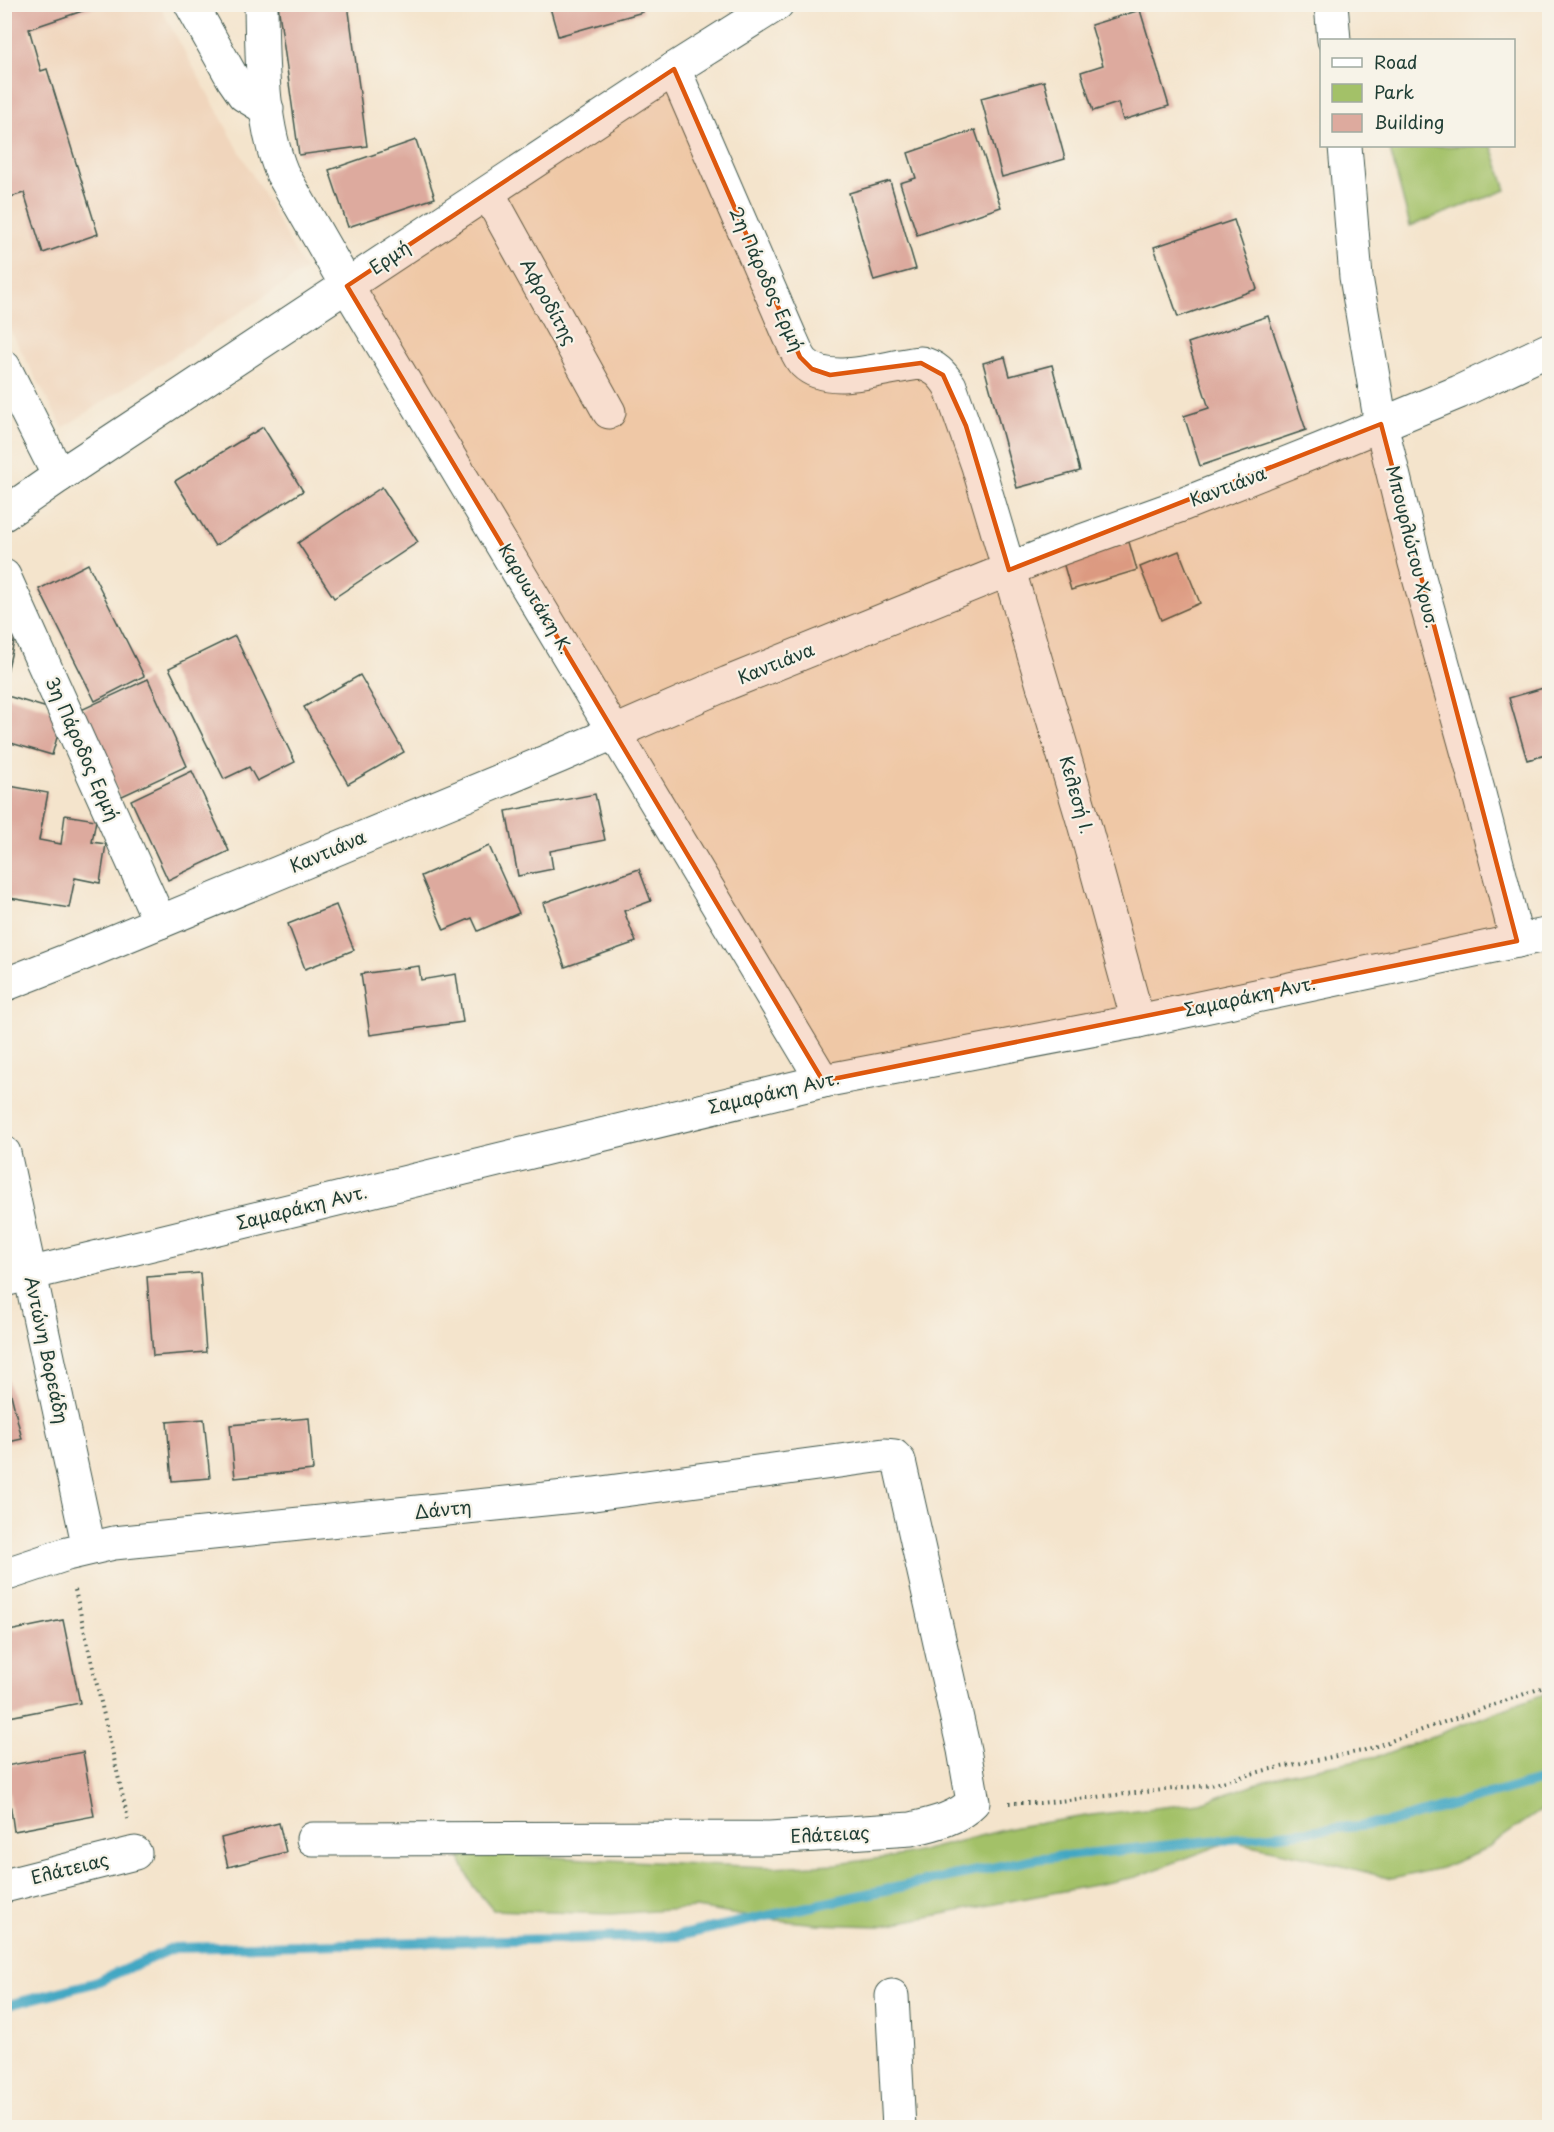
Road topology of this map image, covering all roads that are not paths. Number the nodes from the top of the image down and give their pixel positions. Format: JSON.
{"nodes":[{"id":1,"x":191,"y":4,"type":"edge"},
{"id":2,"x":261,"y":4,"type":"edge"},
{"id":3,"x":777,"y":4,"type":"edge"},
{"id":4,"x":1331,"y":4,"type":"edge"},
{"id":5,"x":1334,"y":39,"type":"edge"},
{"id":6,"x":675,"y":69,"type":"junction"},
{"id":7,"x":267,"y":109,"type":"junction"},
{"id":8,"x":1345,"y":147,"type":"edge"},
{"id":9,"x":488,"y":193,"type":"junction"},
{"id":10,"x":347,"y":286,"type":"junction"},
{"id":11,"x":1550,"y":348,"type":"edge"},
{"id":12,"x":4,"y":367,"type":"edge"},
{"id":13,"x":609,"y":412,"type":"dead end"},
{"id":14,"x":1381,"y":424,"type":"junction"},
{"id":15,"x":59,"y":476,"type":"junction"},
{"id":16,"x":4,"y":514,"type":"edge"},
{"id":17,"x":1009,"y":570,"type":"junction"},
{"id":18,"x":4,"y":576,"type":"edge"},
{"id":19,"x":614,"y":732,"type":"junction"},
{"id":20,"x":160,"y":922,"type":"junction"},
{"id":21,"x":1550,"y":934,"type":"edge"},
{"id":22,"x":1517,"y":941,"type":"junction"},
{"id":23,"x":4,"y":985,"type":"edge"},
{"id":24,"x":1138,"y":1021,"type":"junction"},
{"id":25,"x":823,"y":1081,"type":"junction"},
{"id":26,"x":4,"y":1153,"type":"edge"},
{"id":27,"x":17,"y":1277,"type":"edge"},
{"id":28,"x":78,"y":1551,"type":"junction"},
{"id":29,"x":4,"y":1575,"type":"edge"},
{"id":30,"x":973,"y":1802,"type":"joint"},
{"id":31,"x":313,"y":1839,"type":"dead end"},
{"id":32,"x":135,"y":1853,"type":"road end"},
{"id":33,"x":4,"y":1886,"type":"edge"},
{"id":34,"x":892,"y":1996,"type":"dead end"},
{"id":35,"x":899,"y":2127,"type":"edge"}],
"edges":[{"from":1,"to":7,"type":"street"},
{"from":2,"to":7,"type":"street","name":"Καρυωτάκη Κ."},
{"from":3,"to":6,"type":"street","name":"Ερμή"},
{"from":4,"to":5,"type":"street"},
{"from":6,"to":9,"type":"street","name":"Ερμή"},
{"from":6,"to":17,"type":"street","name":"2η Πάροδος Ερμή"},
{"from":7,"to":10,"type":"street","name":"Καρυωτάκη Κ."},
{"from":8,"to":14,"type":"street","name":"Μπουρλώτου Χρυσ."},
{"from":9,"to":10,"type":"street","name":"Ερμή"},
{"from":9,"to":13,"type":"street","name":"Αφροδίτης"},
{"from":10,"to":15,"type":"street","name":"Ερμή"},
{"from":10,"to":19,"type":"street","name":"Καρυωτάκη Κ."},
{"from":11,"to":14,"type":"street","name":"Καντιάνα"},
{"from":12,"to":15,"type":"street"},
{"from":14,"to":17,"type":"street","name":"Καντιάνα"},
{"from":14,"to":22,"type":"street","name":"Μπουρλώτου Χρυσ."},
{"from":15,"to":16,"type":"street","name":"Ερμή"},
{"from":17,"to":19,"type":"street","name":"Καντιάνα"},
{"from":17,"to":24,"type":"street","name":"Κελεσή Ι."},
{"from":18,"to":20,"type":"street","name":"3η Πάροδος Ερμή"},
{"from":19,"to":20,"type":"street","name":"Καντιάνα"},
{"from":19,"to":25,"type":"street","name":"Καρυωτάκη Κ."},
{"from":20,"to":23,"type":"street","name":"Καντιάνα"},
{"from":21,"to":22,"type":"street","name":"Σαμαράκη Αντ."},
{"from":22,"to":24,"type":"street","name":"Σαμαράκη Αντ."},
{"from":24,"to":25,"type":"street","name":"Σαμαράκη Αντ."},
{"from":25,"to":27,"type":"street","name":"Σαμαράκη Αντ."},
{"from":26,"to":27,"type":"street","name":"Αντώνη Βορεάδη"},
{"from":27,"to":28,"type":"street","name":"Αντώνη Βορεάδη"},
{"from":28,"to":29,"type":"street","name":"Δάντη"},
{"from":28,"to":30,"type":"street","name":"Δάντη"},
{"from":30,"to":31,"type":"street","name":"Ελάτειας"},
{"from":32,"to":33,"type":"street","name":"Ελάτειας"},
{"from":34,"to":35,"type":"street"}]}
